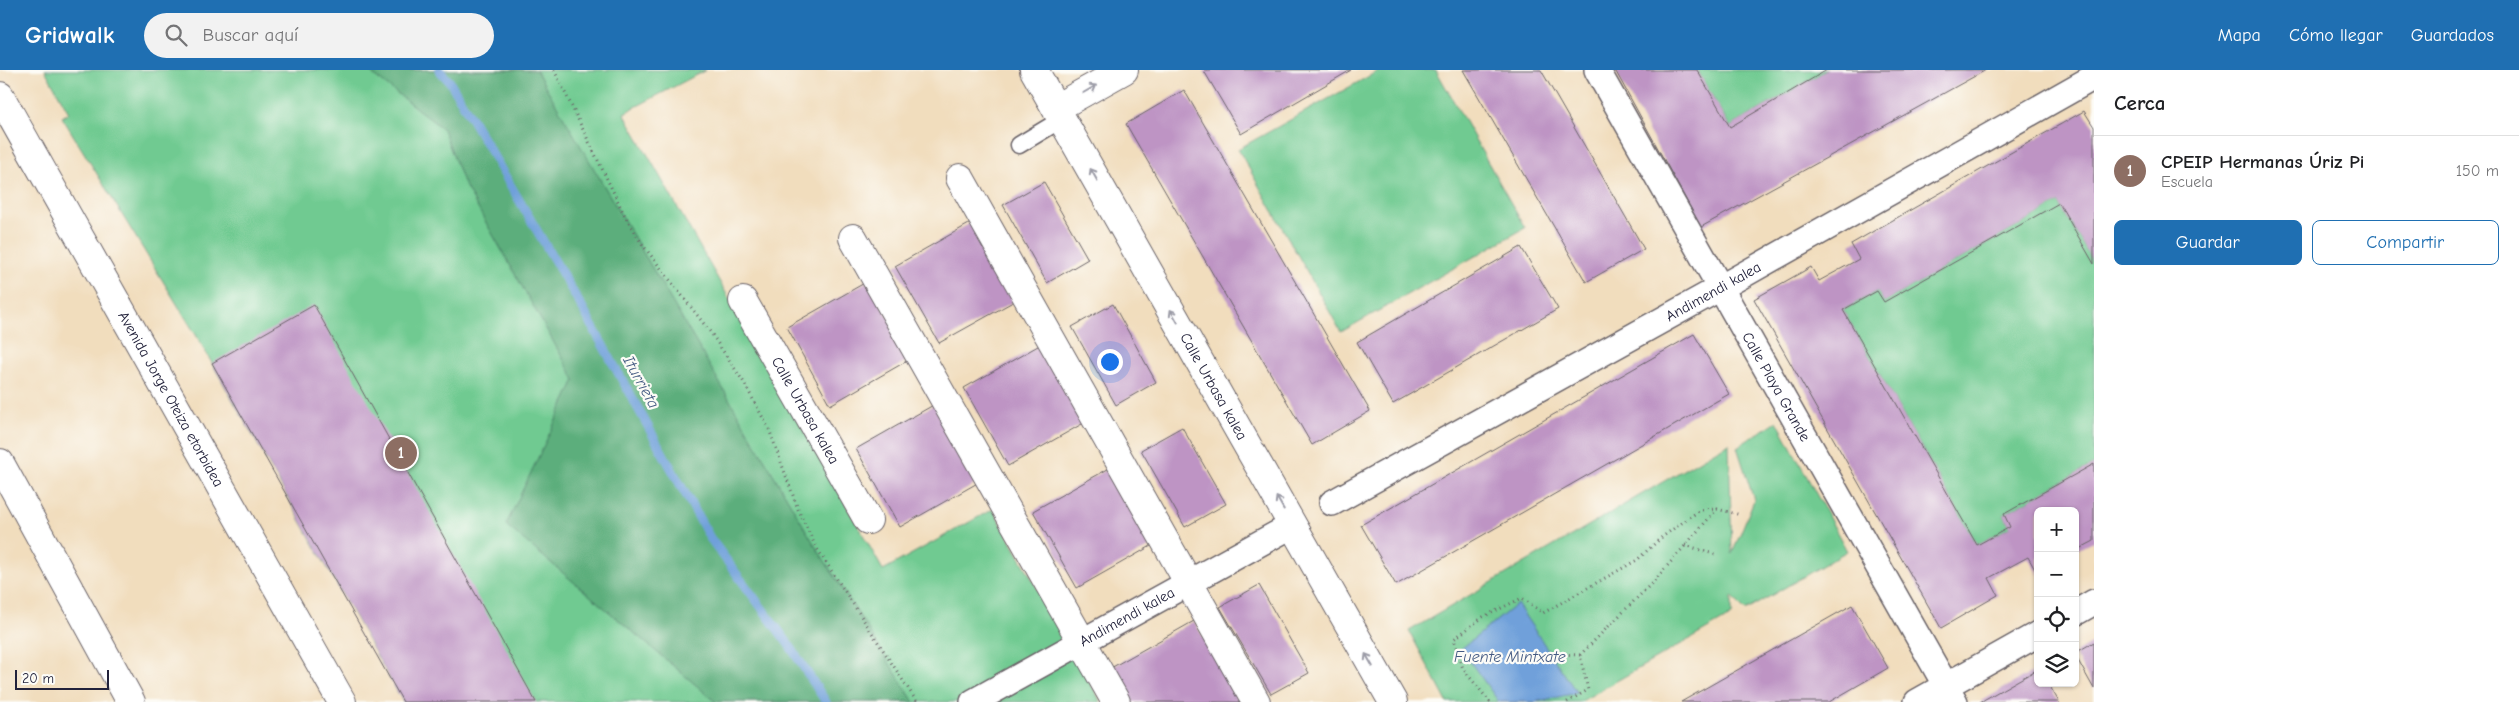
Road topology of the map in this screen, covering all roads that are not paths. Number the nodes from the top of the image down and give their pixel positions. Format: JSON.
{"nodes":[{"id":1,"x":1034,"y":70,"type":"edge"},
{"id":2,"x":1124,"y":70,"type":"edge"},
{"id":3,"x":1597,"y":70,"type":"edge"},
{"id":4,"x":2094,"y":76,"type":"edge"},
{"id":5,"x":0,"y":96,"type":"edge"},
{"id":6,"x":1059,"y":114,"type":"junction"},
{"id":7,"x":1019,"y":145,"type":"dead end"},
{"id":8,"x":960,"y":178,"type":"dead end"},
{"id":9,"x":853,"y":238,"type":"dead end"},
{"id":10,"x":1720,"y":288,"type":"junction"},
{"id":11,"x":743,"y":301,"type":"dead end"},
{"id":12,"x":0,"y":463,"type":"edge"},
{"id":13,"x":1332,"y":503,"type":"dead end"},
{"id":14,"x":868,"y":520,"type":"dead end"},
{"id":15,"x":1282,"y":531,"type":"dead end"},
{"id":16,"x":1188,"y":582,"type":"junction"},
{"id":17,"x":2094,"y":602,"type":"edge"},
{"id":18,"x":2079,"y":611,"type":"edge"},
{"id":19,"x":2034,"y":637,"type":"edge"},
{"id":20,"x":1082,"y":642,"type":"junction"},
{"id":21,"x":1950,"y":694,"type":"edge"},
{"id":22,"x":131,"y":702,"type":"edge"},
{"id":23,"x":342,"y":702,"type":"edge"},
{"id":24,"x":973,"y":702,"type":"edge"},
{"id":25,"x":1116,"y":702,"type":"edge"},
{"id":26,"x":1256,"y":702,"type":"edge"},
{"id":27,"x":1393,"y":702,"type":"edge"},
{"id":28,"x":1917,"y":702,"type":"edge"}],
"edges":[{"from":1,"to":6,"type":"street","name":"Calle Urbasa kalea"},
{"from":6,"to":2,"type":"street","one_way":true},
{"from":3,"to":10,"type":"street","name":"Calle Playa Grande"},
{"from":4,"to":10,"type":"street","name":"Andimendi kalea"},
{"from":5,"to":23,"type":"street","name":"Avenida Jorge Oteiza etorbidea"},
{"from":6,"to":7,"type":"lane"},
{"from":27,"to":6,"type":"street","name":"Calle Urbasa kalea","one_way":true},
{"from":8,"to":16,"type":"street"},
{"from":9,"to":20,"type":"street"},
{"from":10,"to":13,"type":"street","name":"Andimendi kalea"},
{"from":10,"to":21,"type":"street","name":"Calle Playa Grande"},
{"from":11,"to":14,"type":"street","name":"Calle Urbasa kalea"},
{"from":12,"to":22,"type":"street"},
{"from":15,"to":16,"type":"street","name":"Andimendi kalea"},
{"from":16,"to":20,"type":"street","name":"Andimendi kalea"},
{"from":16,"to":26,"type":"street"},
{"from":17,"to":18,"type":"street"},
{"from":19,"to":21,"type":"street"},
{"from":20,"to":24,"type":"street","name":"Andimendi kalea"},
{"from":20,"to":25,"type":"street"},
{"from":21,"to":28,"type":"street"}]}
